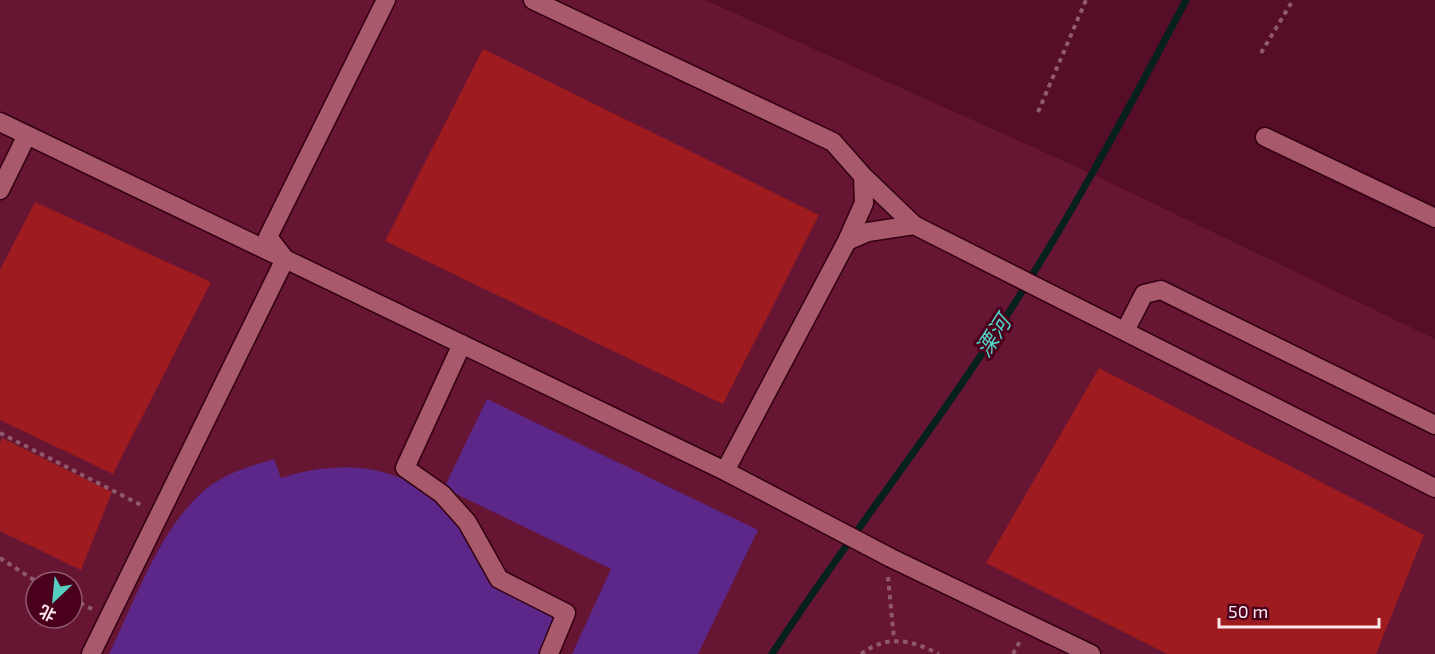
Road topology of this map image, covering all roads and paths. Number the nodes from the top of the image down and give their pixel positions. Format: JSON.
{"nodes":[{"id":1,"x":386,"y":0,"type":"edge"},
{"id":2,"x":533,"y":0,"type":"edge"},
{"id":3,"x":1086,"y":0,"type":"edge"},
{"id":4,"x":1293,"y":0,"type":"edge"},
{"id":5,"x":1261,"y":53,"type":"dead end"},
{"id":6,"x":1038,"y":112,"type":"dead end"},
{"id":7,"x":0,"y":122,"type":"edge"},
{"id":8,"x":27,"y":135,"type":"junction"},
{"id":9,"x":1265,"y":137,"type":"dead end"},
{"id":10,"x":863,"y":176,"type":"junction"},
{"id":11,"x":0,"y":190,"type":"edge"},
{"id":12,"x":1435,"y":218,"type":"edge"},
{"id":13,"x":914,"y":225,"type":"junction"},
{"id":14,"x":847,"y":242,"type":"junction"},
{"id":15,"x":285,"y":259,"type":"junction"},
{"id":16,"x":1125,"y":331,"type":"junction"},
{"id":17,"x":462,"y":344,"type":"junction"},
{"id":18,"x":1435,"y":425,"type":"edge"},
{"id":19,"x":0,"y":433,"type":"edge"},
{"id":20,"x":726,"y":471,"type":"junction"},
{"id":21,"x":1434,"y":484,"type":"edge"},
{"id":22,"x":159,"y":514,"type":"junction"},
{"id":23,"x":0,"y":558,"type":"edge"},
{"id":24,"x":891,"y":558,"type":"junction"},
{"id":25,"x":24,"y":574,"type":"edge"},
{"id":26,"x":894,"y":639,"type":"junction"},
{"id":27,"x":91,"y":654,"type":"edge"},
{"id":28,"x":549,"y":654,"type":"edge"},
{"id":29,"x":861,"y":654,"type":"edge"},
{"id":30,"x":939,"y":654,"type":"edge"},
{"id":31,"x":1091,"y":654,"type":"edge"}],
"edges":[{"from":1,"to":15,"type":"street"},
{"from":2,"to":10,"type":"street"},
{"from":3,"to":6,"type":"path"},
{"from":4,"to":5,"type":"path"},
{"from":7,"to":8,"type":"street"},
{"from":8,"to":11,"type":"street"},
{"from":8,"to":15,"type":"street"},
{"from":9,"to":12,"type":"street"},
{"from":10,"to":13,"type":"street"},
{"from":10,"to":14,"type":"street"},
{"from":13,"to":14,"type":"street"},
{"from":13,"to":16,"type":"street"},
{"from":14,"to":20,"type":"street"},
{"from":15,"to":17,"type":"street"},
{"from":15,"to":22,"type":"street"},
{"from":16,"to":18,"type":"street"},
{"from":16,"to":21,"type":"street"},
{"from":17,"to":20,"type":"street"},
{"from":17,"to":28,"type":"street"},
{"from":19,"to":22,"type":"path"},
{"from":20,"to":24,"type":"street"},
{"from":22,"to":27,"type":"street"},
{"from":23,"to":25,"type":"path"},
{"from":24,"to":26,"type":"path"},
{"from":24,"to":31,"type":"street"},
{"from":26,"to":29,"type":"path"},
{"from":26,"to":30,"type":"path"}]}
